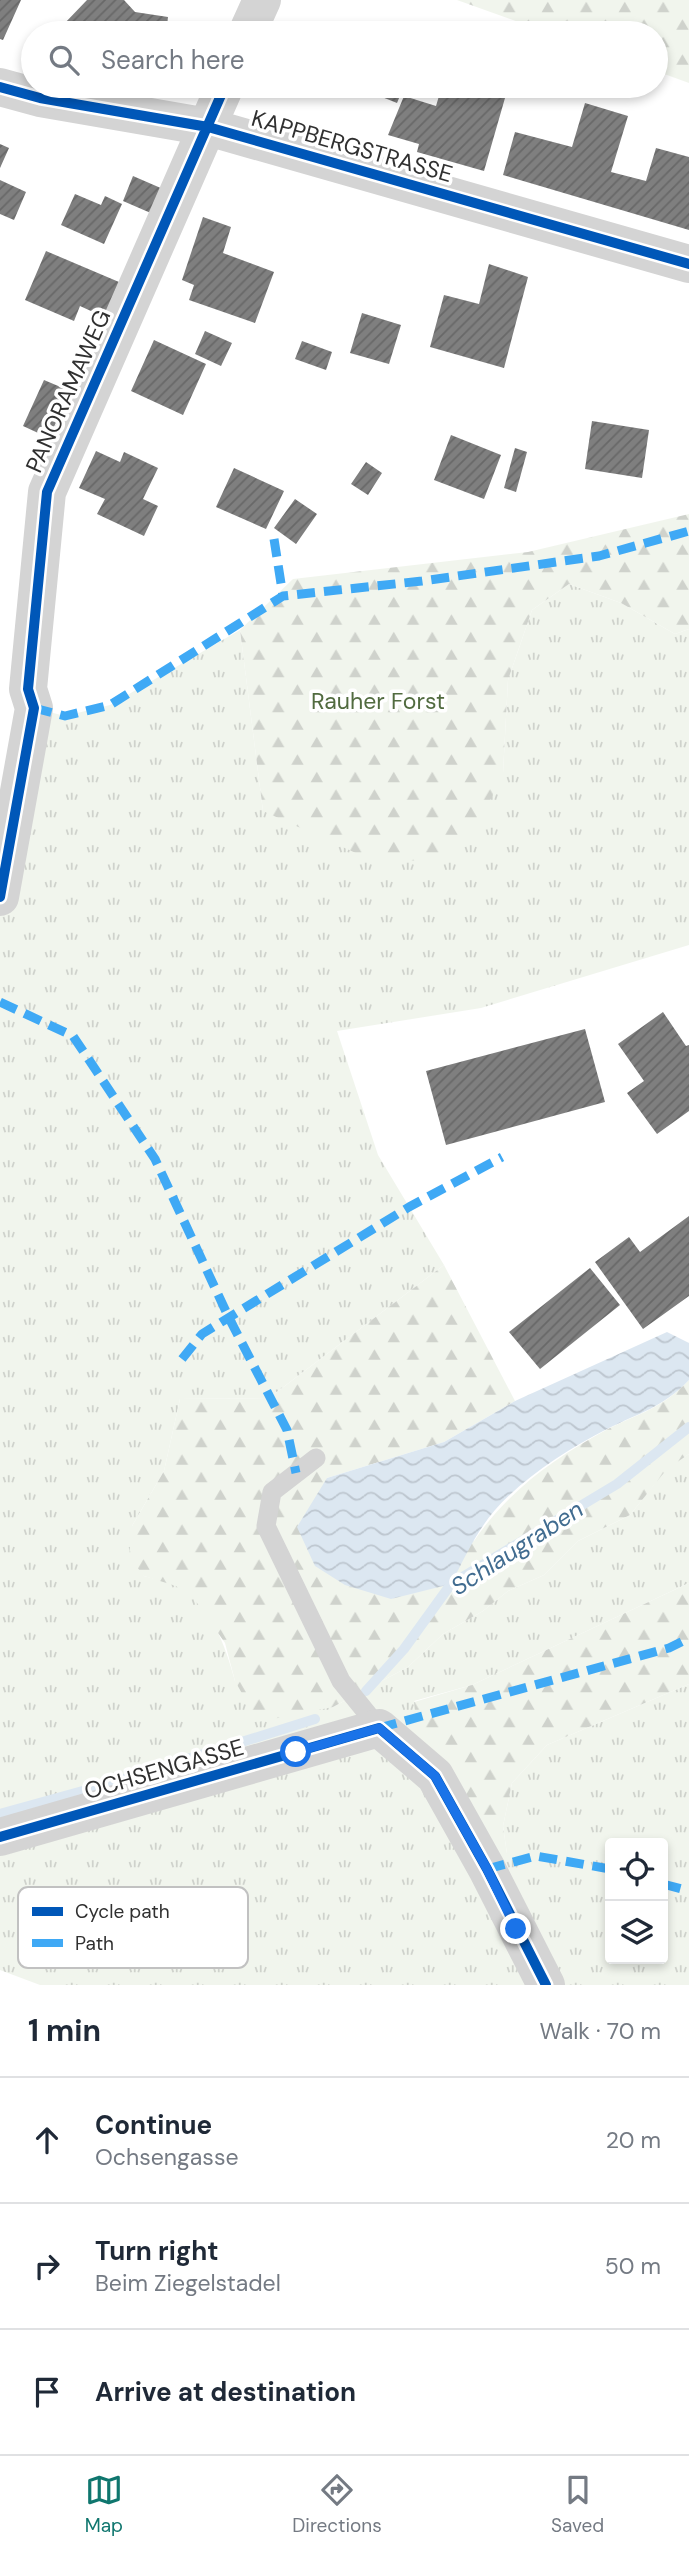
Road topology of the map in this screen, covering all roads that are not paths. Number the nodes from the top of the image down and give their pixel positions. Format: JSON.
{"nodes":[{"id":1,"x":261,"y":0,"type":"edge"},
{"id":2,"x":252,"y":21,"type":"edge"},
{"id":3,"x":0,"y":87,"type":"edge"},
{"id":4,"x":21,"y":93,"type":"edge"},
{"id":5,"x":40,"y":98,"type":"edge"},
{"id":6,"x":220,"y":98,"type":"edge"},
{"id":7,"x":208,"y":127,"type":"junction"},
{"id":8,"x":689,"y":264,"type":"edge"},
{"id":9,"x":0,"y":897,"type":"edge"},
{"id":10,"x":316,"y":1458,"type":"dead end"},
{"id":11,"x":379,"y":1728,"type":"junction"},
{"id":12,"x":0,"y":1837,"type":"edge"},
{"id":13,"x":545,"y":1985,"type":"edge"}],
"edges":[{"from":1,"to":2,"type":"street"},
{"from":3,"to":4,"type":"street","name":"KAPPBERGSTRASSE"},
{"from":5,"to":7,"type":"street","name":"KAPPBERGSTRASSE"},
{"from":6,"to":7,"type":"street","name":"PANORAMAWEG"},
{"from":7,"to":8,"type":"street","name":"KAPPBERGSTRASSE"},
{"from":7,"to":9,"type":"street","name":"PANORAMAWEG"},
{"from":10,"to":11,"type":"lane"},
{"from":11,"to":12,"type":"street","name":"OCHSENGASSE"},
{"from":11,"to":13,"type":"street"}]}
